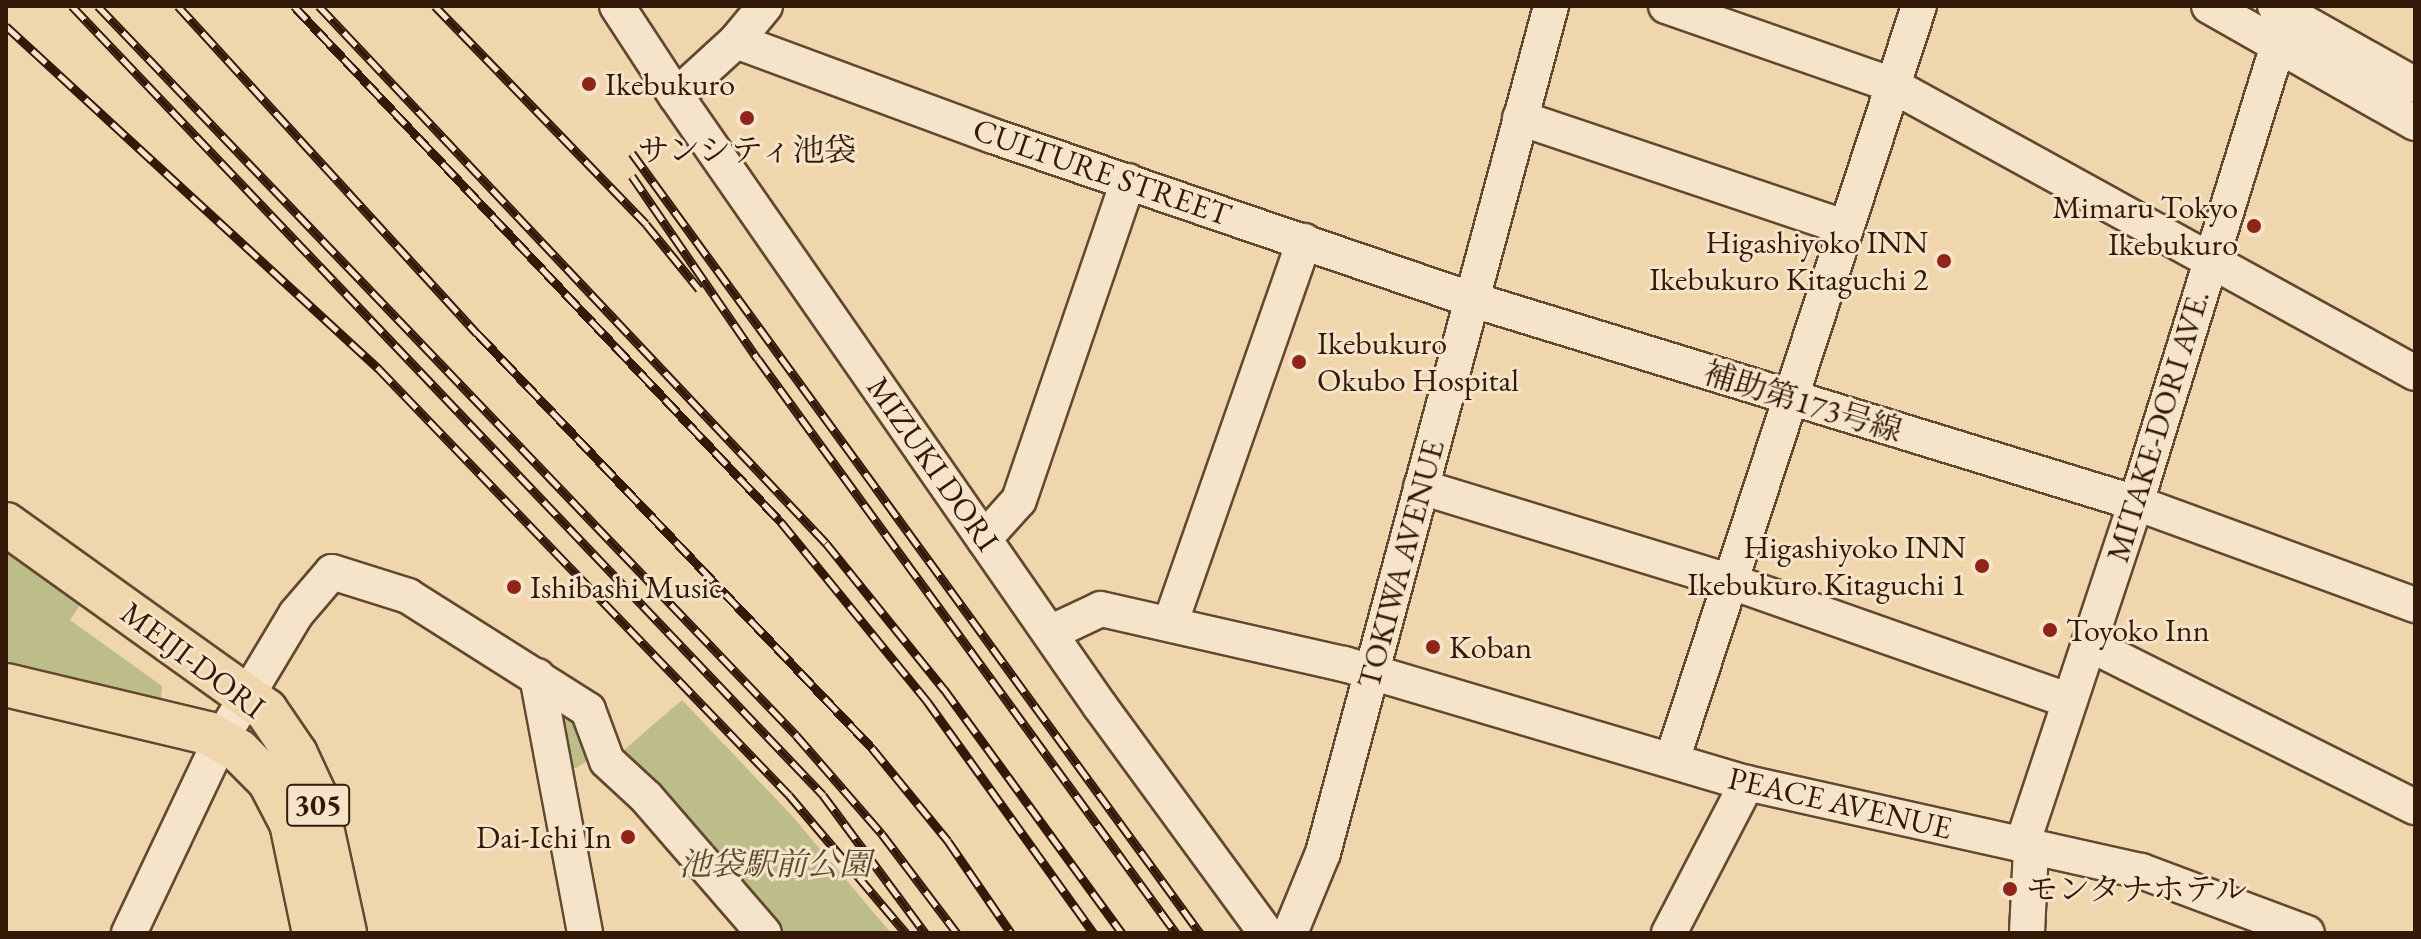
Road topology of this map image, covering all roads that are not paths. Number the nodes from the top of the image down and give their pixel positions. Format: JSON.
{"nodes":[{"id":1,"x":617,"y":6,"type":"edge"},
{"id":2,"x":765,"y":6,"type":"edge"},
{"id":3,"x":1551,"y":6,"type":"edge"},
{"id":4,"x":1666,"y":6,"type":"edge"},
{"id":5,"x":1919,"y":6,"type":"edge"},
{"id":6,"x":2209,"y":6,"type":"edge"},
{"id":7,"x":1740,"y":18,"type":"edge"},
{"id":8,"x":2283,"y":18,"type":"edge"},
{"id":9,"x":736,"y":41,"type":"junction"},
{"id":10,"x":1890,"y":84,"type":"junction"},
{"id":11,"x":2415,"y":85,"type":"edge"},
{"id":12,"x":676,"y":96,"type":"junction"},
{"id":13,"x":1520,"y":118,"type":"junction"},
{"id":14,"x":2415,"y":123,"type":"edge"},
{"id":15,"x":1128,"y":181,"type":"junction"},
{"id":16,"x":1846,"y":228,"type":"junction"},
{"id":17,"x":1304,"y":241,"type":"junction"},
{"id":18,"x":2209,"y":262,"type":"junction"},
{"id":19,"x":1470,"y":299,"type":"junction"},
{"id":20,"x":2415,"y":373,"type":"edge"},
{"id":21,"x":1794,"y":400,"type":"junction"},
{"id":22,"x":1421,"y":487,"type":"junction"},
{"id":23,"x":2136,"y":503,"type":"junction"},
{"id":24,"x":6,"y":524,"type":"edge"},
{"id":25,"x":984,"y":539,"type":"junction"},
{"id":26,"x":1732,"y":582,"type":"junction"},
{"id":27,"x":2415,"y":605,"type":"edge"},
{"id":28,"x":1170,"y":624,"type":"junction"},
{"id":29,"x":1050,"y":633,"type":"junction"},
{"id":30,"x":2089,"y":644,"type":"junction"},
{"id":31,"x":179,"y":647,"type":"junction"},
{"id":32,"x":1372,"y":671,"type":"junction"},
{"id":33,"x":537,"y":676,"type":"junction"},
{"id":34,"x":6,"y":685,"type":"edge"},
{"id":35,"x":249,"y":695,"type":"junction"},
{"id":36,"x":2070,"y":701,"type":"junction"},
{"id":37,"x":175,"y":725,"type":"junction"},
{"id":38,"x":221,"y":739,"type":"junction"},
{"id":39,"x":1672,"y":760,"type":"junction"},
{"id":40,"x":607,"y":761,"type":"junction"},
{"id":41,"x":1747,"y":783,"type":"junction"},
{"id":42,"x":558,"y":791,"type":"junction"},
{"id":43,"x":2415,"y":807,"type":"edge"},
{"id":44,"x":2027,"y":846,"type":"junction"},
{"id":45,"x":129,"y":933,"type":"edge"},
{"id":46,"x":314,"y":933,"type":"edge"},
{"id":47,"x":345,"y":933,"type":"edge"},
{"id":48,"x":585,"y":933,"type":"edge"},
{"id":49,"x":764,"y":933,"type":"edge"},
{"id":50,"x":1266,"y":933,"type":"edge"},
{"id":51,"x":1290,"y":933,"type":"edge"},
{"id":52,"x":1669,"y":933,"type":"edge"},
{"id":53,"x":2027,"y":933,"type":"edge"},
{"id":54,"x":2307,"y":933,"type":"edge"}],
"edges":[{"from":1,"to":12,"type":"street","name":"MIZUKI DORI"},
{"from":2,"to":9,"type":"street"},
{"from":3,"to":13,"type":"street","name":"TOKIWA AVENUE"},
{"from":4,"to":7,"type":"street"},
{"from":5,"to":10,"type":"street"},
{"from":6,"to":8,"type":"street"},
{"from":7,"to":10,"type":"street"},
{"from":8,"to":11,"type":"street"},
{"from":8,"to":14,"type":"street"},
{"from":8,"to":18,"type":"street","name":"MITAKE-DORI AVE."},
{"from":9,"to":12,"type":"street"},
{"from":9,"to":15,"type":"street","name":"CULTURE STREET"},
{"from":10,"to":16,"type":"street"},
{"from":10,"to":18,"type":"street"},
{"from":12,"to":25,"type":"street","name":"MIZUKI DORI"},
{"from":13,"to":16,"type":"street"},
{"from":13,"to":19,"type":"street","name":"TOKIWA AVENUE"},
{"from":15,"to":17,"type":"street","name":"CULTURE STREET"},
{"from":15,"to":25,"type":"street"},
{"from":16,"to":21,"type":"street"},
{"from":17,"to":19,"type":"street","name":"CULTURE STREET"},
{"from":17,"to":28,"type":"street"},
{"from":18,"to":20,"type":"street"},
{"from":18,"to":23,"type":"street","name":"MITAKE-DORI AVE."},
{"from":19,"to":21,"type":"street","name":"補助第173号線"},
{"from":19,"to":22,"type":"street","name":"TOKIWA AVENUE"},
{"from":21,"to":23,"type":"street","name":"補助第173号線"},
{"from":21,"to":26,"type":"street"},
{"from":22,"to":26,"type":"street"},
{"from":22,"to":32,"type":"street","name":"TOKIWA AVENUE"},
{"from":23,"to":27,"type":"street","name":"補助第173号線"},
{"from":23,"to":30,"type":"street","name":"MITAKE-DORI AVE."},
{"from":24,"to":31,"type":"main road","name":"MEIJI-DORI","number":"305"},
{"from":25,"to":29,"type":"street","name":"MIZUKI DORI"},
{"from":26,"to":36,"type":"street"},
{"from":26,"to":39,"type":"street"},
{"from":28,"to":29,"type":"street","name":"PEACE AVENUE"},
{"from":28,"to":32,"type":"street","name":"PEACE AVENUE"},
{"from":29,"to":50,"type":"street","name":"MIZUKI DORI"},
{"from":30,"to":36,"type":"street","name":"MITAKE-DORI AVE."},
{"from":30,"to":43,"type":"street"},
{"from":31,"to":35,"type":"main road","name":"MEIJI-DORI","number":"305"},
{"from":31,"to":37,"type":"main road"},
{"from":32,"to":39,"type":"street","name":"PEACE AVENUE"},
{"from":32,"to":51,"type":"street","name":"TOKIWA AVENUE"},
{"from":33,"to":35,"type":"street"},
{"from":33,"to":40,"type":"street"},
{"from":33,"to":42,"type":"street"},
{"from":34,"to":37,"type":"main road","name":"MEIJI-DORI","number":"305"},
{"from":35,"to":38,"type":"street"},
{"from":35,"to":47,"type":"main road","name":"MEIJI-DORI","number":"305"},
{"from":36,"to":44,"type":"street","name":"MITAKE-DORI AVE."},
{"from":37,"to":38,"type":"main road","name":"MEIJI-DORI","number":"305"},
{"from":38,"to":45,"type":"street"},
{"from":38,"to":46,"type":"main road","name":"MEIJI-DORI","number":"305"},
{"from":39,"to":41,"type":"street","name":"PEACE AVENUE"},
{"from":40,"to":42,"type":"street"},
{"from":40,"to":49,"type":"street"},
{"from":41,"to":44,"type":"street","name":"PEACE AVENUE"},
{"from":41,"to":52,"type":"street"},
{"from":42,"to":48,"type":"street"},
{"from":44,"to":53,"type":"street","name":"MITAKE-DORI AVE."},
{"from":44,"to":54,"type":"street","name":"PEACE AVENUE"}]}
